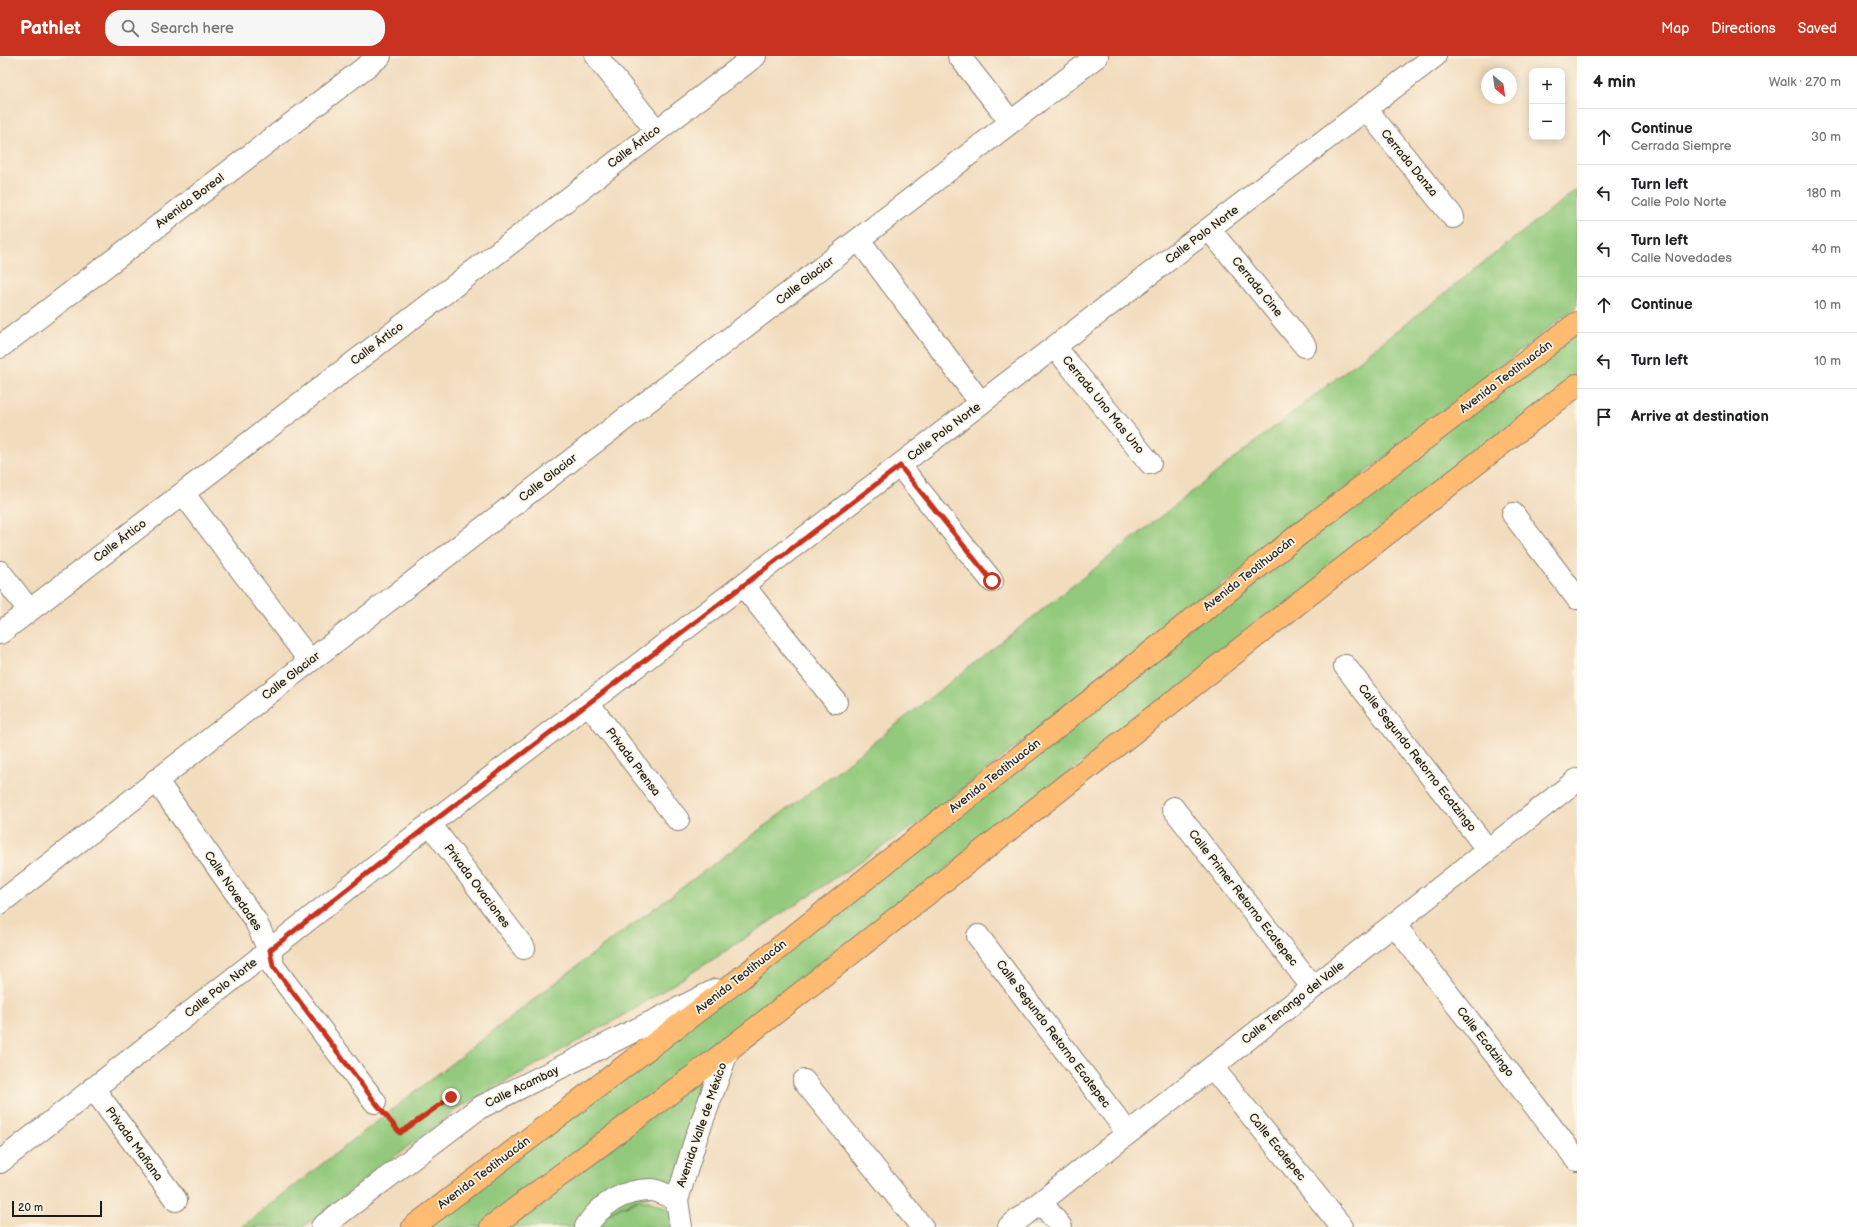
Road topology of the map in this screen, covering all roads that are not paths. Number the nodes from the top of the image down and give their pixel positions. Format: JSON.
{"nodes":[{"id":1,"x":380,"y":56,"type":"edge"},
{"id":2,"x":596,"y":56,"type":"edge"},
{"id":3,"x":755,"y":56,"type":"edge"},
{"id":4,"x":959,"y":56,"type":"edge"},
{"id":5,"x":1097,"y":56,"type":"edge"},
{"id":6,"x":1435,"y":56,"type":"edge"},
{"id":7,"x":1366,"y":109,"type":"junction"},
{"id":8,"x":1011,"y":122,"type":"junction"},
{"id":9,"x":656,"y":130,"type":"junction"},
{"id":10,"x":1453,"y":217,"type":"dead end"},
{"id":11,"x":1209,"y":229,"type":"junction"},
{"id":12,"x":859,"y":240,"type":"junction"},
{"id":13,"x":1577,"y":323,"type":"edge"},
{"id":14,"x":1305,"y":346,"type":"dead end"},
{"id":15,"x":0,"y":347,"type":"edge"},
{"id":16,"x":1055,"y":347,"type":"junction"},
{"id":17,"x":1577,"y":386,"type":"edge"},
{"id":18,"x":981,"y":403,"type":"junction"},
{"id":19,"x":1150,"y":463,"type":"dead end"},
{"id":20,"x":900,"y":466,"type":"junction"},
{"id":21,"x":182,"y":493,"type":"junction"},
{"id":22,"x":1514,"y":514,"type":"dead end"},
{"id":23,"x":0,"y":572,"type":"edge"},
{"id":24,"x":992,"y":581,"type":"dead end"},
{"id":25,"x":743,"y":585,"type":"junction"},
{"id":26,"x":1577,"y":598,"type":"edge"},
{"id":27,"x":30,"y":610,"type":"junction"},
{"id":28,"x":0,"y":633,"type":"edge"},
{"id":29,"x":310,"y":661,"type":"junction"},
{"id":30,"x":1345,"y":666,"type":"dead end"},
{"id":31,"x":836,"y":702,"type":"dead end"},
{"id":32,"x":588,"y":703,"type":"junction"},
{"id":33,"x":156,"y":780,"type":"junction"},
{"id":34,"x":1574,"y":787,"type":"edge"},
{"id":35,"x":1173,"y":808,"type":"dead end"},
{"id":36,"x":678,"y":820,"type":"dead end"},
{"id":37,"x":430,"y":824,"type":"junction"},
{"id":38,"x":1488,"y":850,"type":"junction"},
{"id":39,"x":0,"y":903,"type":"edge"},
{"id":40,"x":1394,"y":924,"type":"junction"},
{"id":41,"x":978,"y":936,"type":"dead end"},
{"id":42,"x":524,"y":948,"type":"dead end"},
{"id":43,"x":270,"y":950,"type":"junction"},
{"id":44,"x":741,"y":978,"type":"junction"},
{"id":45,"x":1313,"y":988,"type":"junction"},
{"id":46,"x":728,"y":1050,"type":"junction"},
{"id":47,"x":1212,"y":1067,"type":"junction"},
{"id":48,"x":804,"y":1081,"type":"dead end"},
{"id":49,"x":93,"y":1088,"type":"junction"},
{"id":50,"x":375,"y":1102,"type":"road end"},
{"id":51,"x":1128,"y":1133,"type":"junction"},
{"id":52,"x":1577,"y":1160,"type":"edge"},
{"id":53,"x":0,"y":1162,"type":"edge"},
{"id":54,"x":176,"y":1200,"type":"dead end"},
{"id":55,"x":677,"y":1200,"type":"junction"},
{"id":56,"x":1041,"y":1202,"type":"junction"},
{"id":57,"x":322,"y":1227,"type":"edge"},
{"id":58,"x":413,"y":1227,"type":"edge"},
{"id":59,"x":491,"y":1227,"type":"edge"},
{"id":60,"x":586,"y":1227,"type":"edge"},
{"id":61,"x":681,"y":1227,"type":"edge"},
{"id":62,"x":922,"y":1227,"type":"edge"},
{"id":63,"x":1009,"y":1227,"type":"edge"},
{"id":64,"x":1061,"y":1227,"type":"edge"},
{"id":65,"x":1342,"y":1227,"type":"edge"}],
"edges":[{"from":1,"to":15,"type":"street","name":"Avenida Boreal"},
{"from":2,"to":9,"type":"street"},
{"from":3,"to":9,"type":"street","name":"Calle Ártico"},
{"from":4,"to":8,"type":"street"},
{"from":5,"to":8,"type":"street","name":"Calle Glaciar"},
{"from":6,"to":7,"type":"street","name":"Calle Polo Norte"},
{"from":7,"to":10,"type":"street","name":"Cerrada Danza"},
{"from":7,"to":11,"type":"street","name":"Calle Polo Norte"},
{"from":8,"to":12,"type":"street","name":"Calle Glaciar"},
{"from":9,"to":21,"type":"street","name":"Calle Ártico"},
{"from":11,"to":14,"type":"street","name":"Cerrada Cine"},
{"from":11,"to":16,"type":"street","name":"Calle Polo Norte"},
{"from":12,"to":18,"type":"street"},
{"from":12,"to":29,"type":"street","name":"Calle Glaciar"},
{"from":13,"to":44,"type":"main road","name":"Avenida Teotihuacán"},
{"from":16,"to":18,"type":"street","name":"Calle Polo Norte"},
{"from":16,"to":19,"type":"street","name":"Cerrada Uno Mas Uno"},
{"from":17,"to":46,"type":"main road"},
{"from":18,"to":20,"type":"street","name":"Calle Polo Norte"},
{"from":20,"to":24,"type":"street"},
{"from":20,"to":25,"type":"street","name":"Calle Polo Norte"},
{"from":21,"to":27,"type":"street","name":"Calle Ártico"},
{"from":21,"to":29,"type":"street"},
{"from":22,"to":26,"type":"street"},
{"from":23,"to":27,"type":"street"},
{"from":25,"to":31,"type":"street"},
{"from":25,"to":32,"type":"street","name":"Calle Polo Norte"},
{"from":27,"to":28,"type":"street","name":"Calle Ártico"},
{"from":29,"to":33,"type":"street","name":"Calle Glaciar"},
{"from":30,"to":38,"type":"street","name":"Calle Segundo Retorno Ecatzingo"},
{"from":32,"to":36,"type":"street","name":"Privada Prensa"},
{"from":32,"to":37,"type":"street","name":"Calle Polo Norte"},
{"from":33,"to":39,"type":"street","name":"Calle Glaciar"},
{"from":33,"to":43,"type":"street","name":"Calle Novedades"},
{"from":34,"to":38,"type":"street","name":"Calle Tenango del Valle"},
{"from":35,"to":45,"type":"street","name":"Calle Primer Retorno Ecatepec"},
{"from":37,"to":42,"type":"street","name":"Privada Ovaciones"},
{"from":37,"to":43,"type":"street","name":"Calle Polo Norte"},
{"from":38,"to":40,"type":"street","name":"Calle Tenango del Valle"},
{"from":40,"to":45,"type":"street","name":"Calle Tenango del Valle"},
{"from":40,"to":52,"type":"street","name":"Calle Ecatzingo"},
{"from":41,"to":51,"type":"street","name":"Calle Segundo Retorno Ecatepec"},
{"from":43,"to":49,"type":"street","name":"Calle Polo Norte"},
{"from":43,"to":50,"type":"street","name":"Calle Novedades"},
{"from":44,"to":57,"type":"street","name":"Calle Acambay"},
{"from":44,"to":58,"type":"main road","name":"Avenida Teotihuacán"},
{"from":45,"to":47,"type":"street","name":"Calle Tenango del Valle"},
{"from":46,"to":55,"type":"street","name":"Avenida Valle de México"},
{"from":46,"to":59,"type":"main road"},
{"from":47,"to":51,"type":"street","name":"Calle Tenango del Valle"},
{"from":47,"to":65,"type":"street","name":"Calle Ecatepec"},
{"from":48,"to":62,"type":"street"},
{"from":49,"to":53,"type":"street","name":"Calle Polo Norte"},
{"from":49,"to":54,"type":"street","name":"Privada Mañana"},
{"from":51,"to":56,"type":"street","name":"Calle Tenango del Valle"},
{"from":55,"to":60,"type":"street","name":"Avenida Valle de México"},
{"from":55,"to":61,"type":"street","name":"Avenida Valle de México"},
{"from":56,"to":63,"type":"street","name":"Calle Tenango del Valle"},
{"from":56,"to":64,"type":"street"}]}
